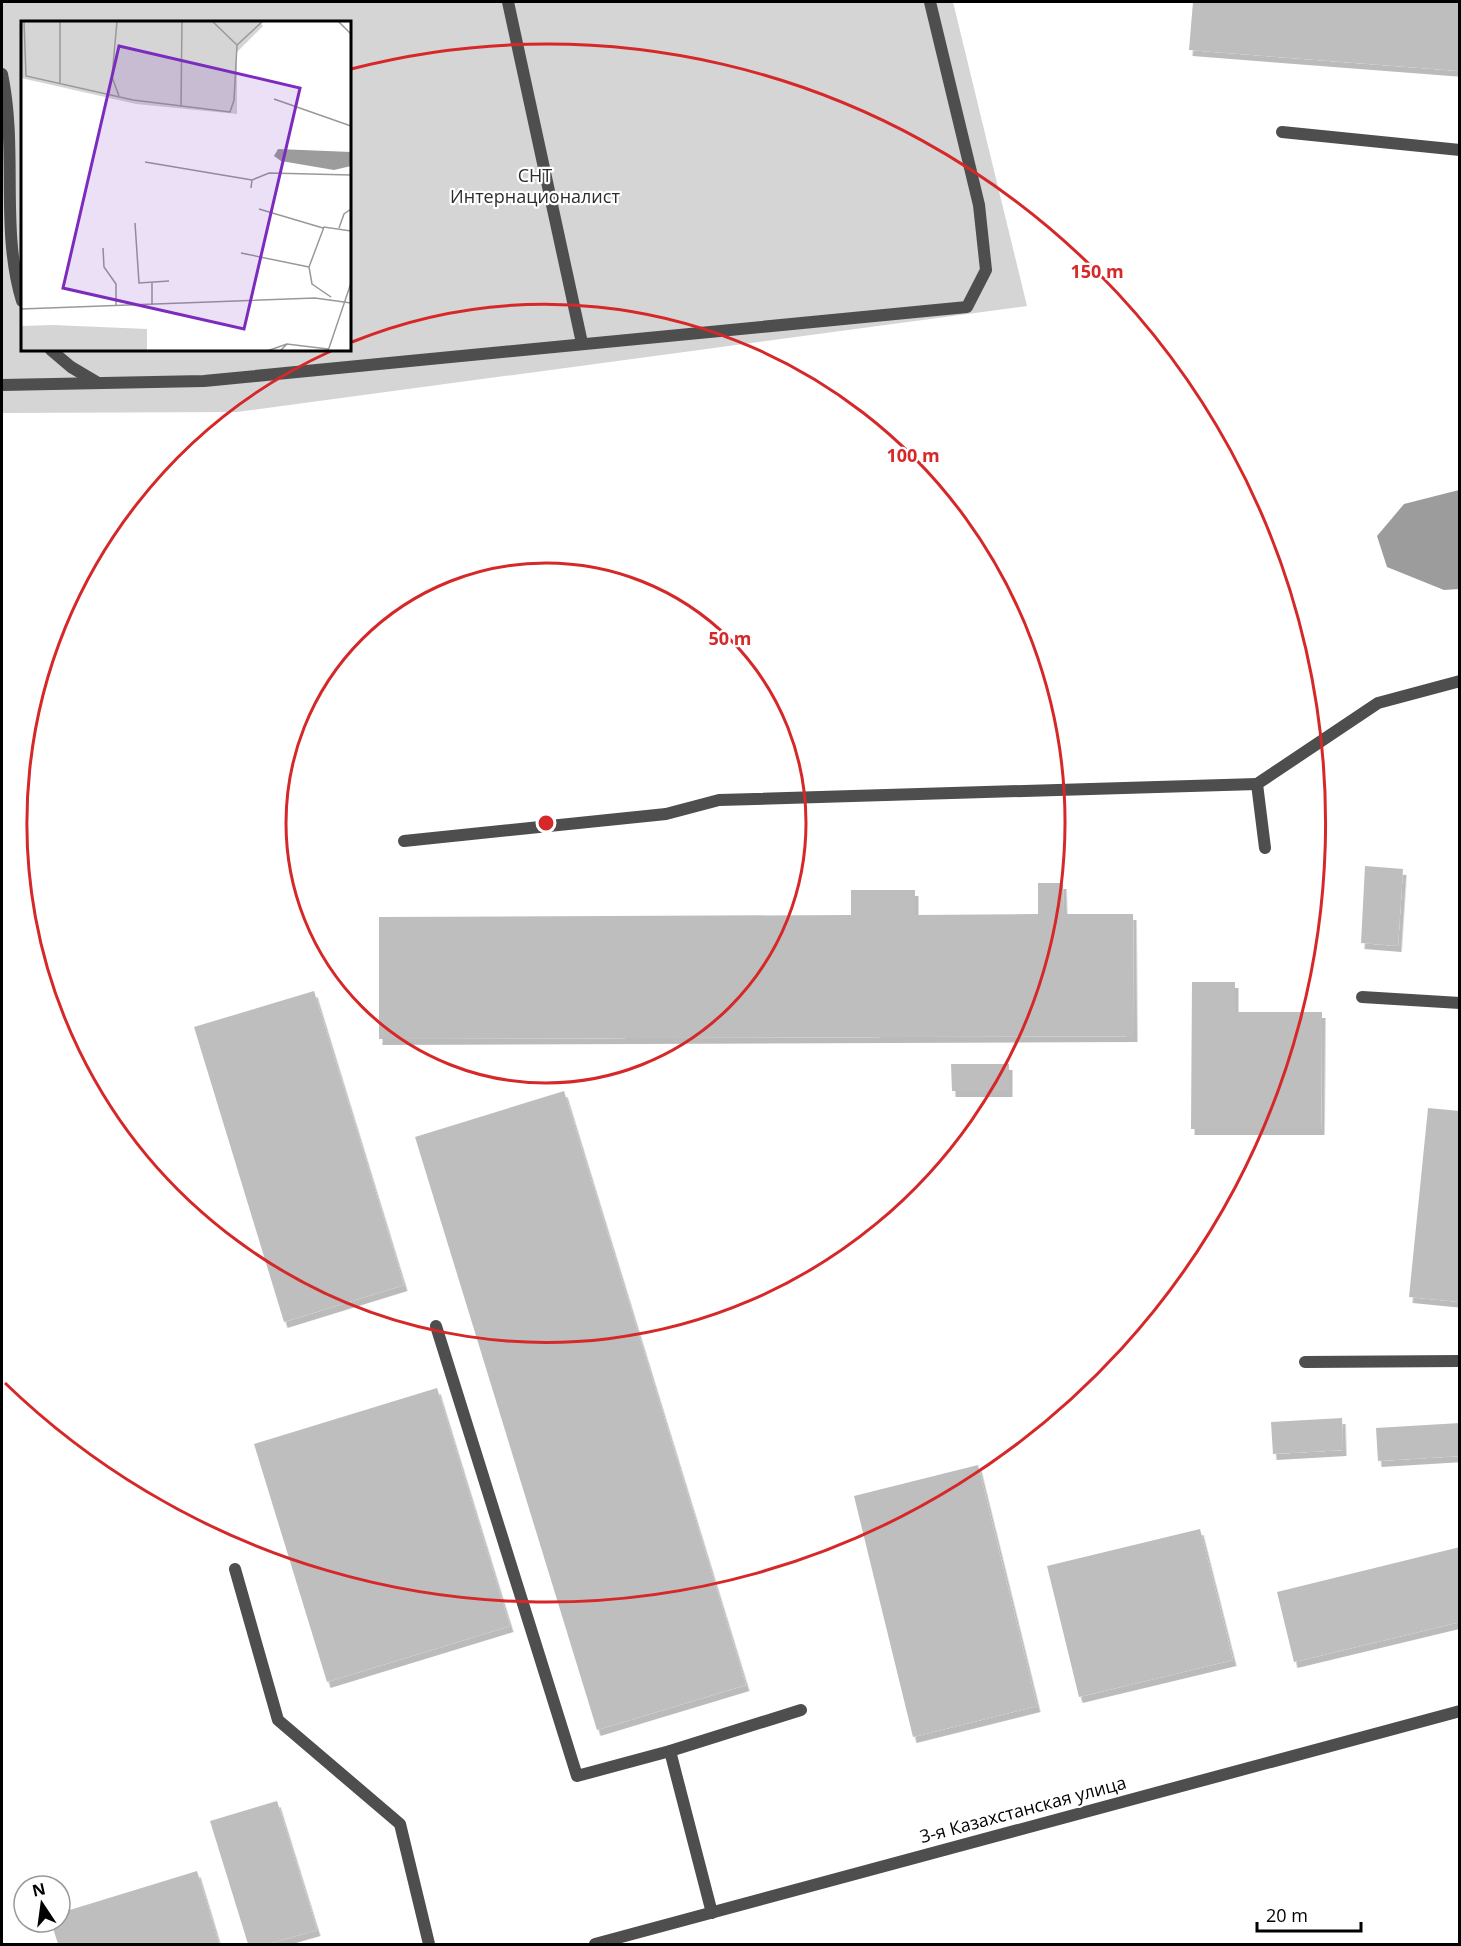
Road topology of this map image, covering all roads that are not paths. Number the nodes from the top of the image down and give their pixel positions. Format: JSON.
{"nodes":[{"id":1,"x":508,"y":2,"type":"edge"},
{"id":2,"x":930,"y":2,"type":"edge"},
{"id":3,"x":2,"y":74,"type":"edge"},
{"id":4,"x":1282,"y":132,"type":"dead end"},
{"id":5,"x":1460,"y":150,"type":"edge"},
{"id":6,"x":21,"y":298,"type":"edge"},
{"id":7,"x":582,"y":343,"type":"junction"},
{"id":8,"x":52,"y":351,"type":"edge"},
{"id":9,"x":99,"y":384,"type":"junction"},
{"id":10,"x":2,"y":385,"type":"edge"},
{"id":11,"x":1460,"y":681,"type":"edge"},
{"id":12,"x":1257,"y":784,"type":"junction"},
{"id":13,"x":404,"y":841,"type":"dead end"},
{"id":14,"x":1265,"y":848,"type":"dead end"},
{"id":15,"x":1362,"y":997,"type":"dead end"},
{"id":16,"x":1460,"y":1003,"type":"edge"},
{"id":17,"x":436,"y":1326,"type":"dead end"},
{"id":18,"x":1460,"y":1361,"type":"edge"},
{"id":19,"x":1305,"y":1362,"type":"dead end"},
{"id":20,"x":235,"y":1569,"type":"dead end"},
{"id":21,"x":801,"y":1710,"type":"dead end"},
{"id":22,"x":1460,"y":1711,"type":"edge"},
{"id":23,"x":670,"y":1751,"type":"junction"},
{"id":24,"x":712,"y":1913,"type":"junction"},
{"id":25,"x":429,"y":1944,"type":"edge"},
{"id":26,"x":595,"y":1944,"type":"edge"}],
"edges":[{"from":1,"to":7,"type":"street"},
{"from":2,"to":7,"type":"street"},
{"from":3,"to":6,"type":"street"},
{"from":4,"to":5,"type":"street"},
{"from":7,"to":9,"type":"street"},
{"from":8,"to":9,"type":"street"},
{"from":9,"to":10,"type":"street"},
{"from":11,"to":12,"type":"street"},
{"from":12,"to":13,"type":"street"},
{"from":12,"to":14,"type":"street"},
{"from":15,"to":16,"type":"street"},
{"from":17,"to":23,"type":"street"},
{"from":18,"to":19,"type":"street"},
{"from":20,"to":25,"type":"street"},
{"from":21,"to":23,"type":"street"},
{"from":22,"to":24,"type":"street","name":"3-я Казахстанская улица"},
{"from":23,"to":24,"type":"street"},
{"from":24,"to":26,"type":"street","name":"3-я Казахстанская улица"}]}
